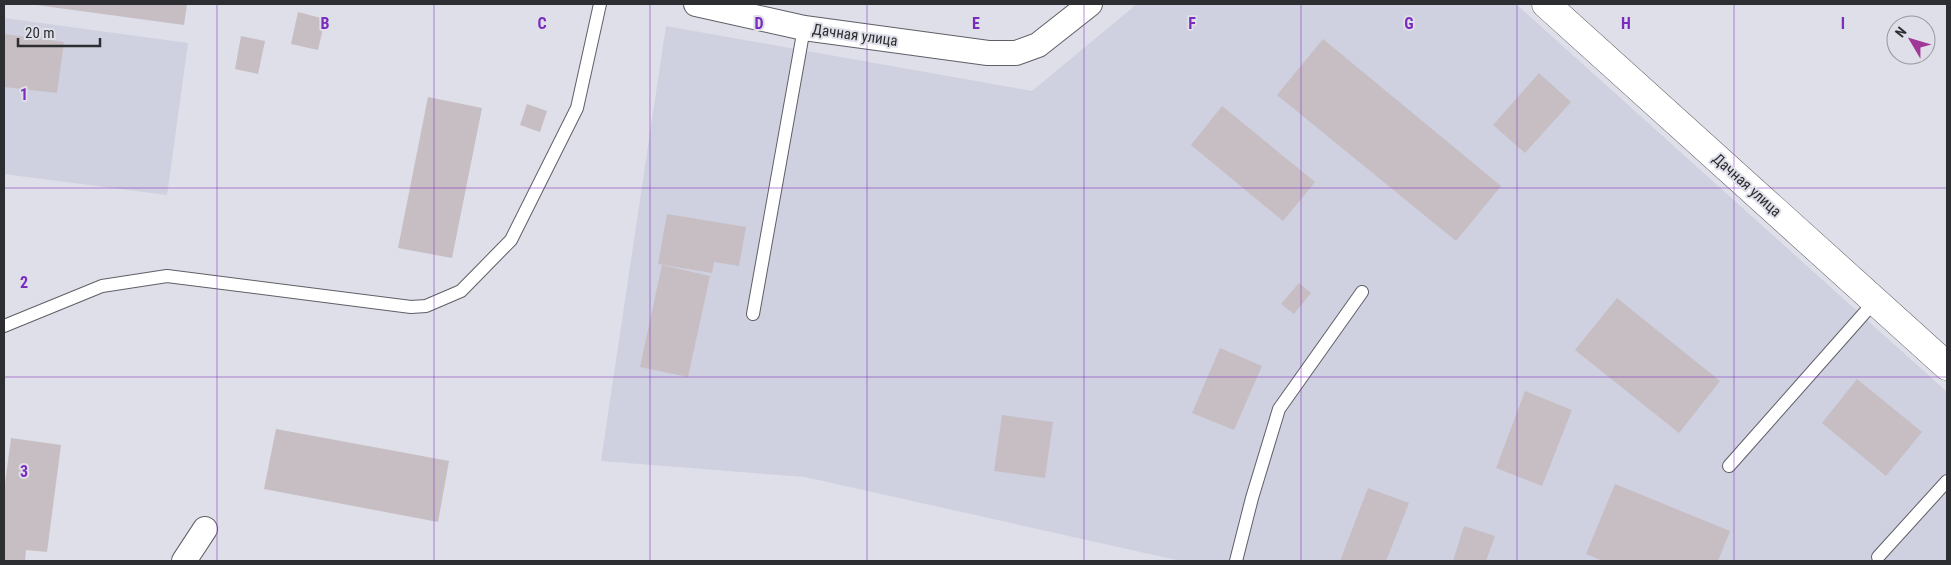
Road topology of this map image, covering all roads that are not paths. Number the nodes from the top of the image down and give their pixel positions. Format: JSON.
{"nodes":[{"id":1,"x":600,"y":4,"type":"edge"},
{"id":2,"x":696,"y":4,"type":"edge"},
{"id":3,"x":1090,"y":4,"type":"edge"},
{"id":4,"x":1546,"y":4,"type":"edge"},
{"id":5,"x":804,"y":28,"type":"junction"},
{"id":6,"x":1362,"y":292,"type":"dead end"},
{"id":7,"x":1876,"y":301,"type":"junction"},
{"id":8,"x":754,"y":314,"type":"dead end"},
{"id":9,"x":4,"y":326,"type":"edge"},
{"id":10,"x":1947,"y":366,"type":"edge"},
{"id":11,"x":1729,"y":466,"type":"dead end"},
{"id":12,"x":1947,"y":481,"type":"edge"},
{"id":13,"x":205,"y":529,"type":"dead end"},
{"id":14,"x":1878,"y":558,"type":"dead end"},
{"id":15,"x":184,"y":561,"type":"edge"},
{"id":16,"x":1236,"y":561,"type":"edge"}],
"edges":[{"from":1,"to":9,"type":"lane"},
{"from":2,"to":5,"type":"street","name":"Дачная улица"},
{"from":3,"to":5,"type":"street","name":"Дачная улица"},
{"from":4,"to":7,"type":"street","name":"Дачная улица"},
{"from":5,"to":8,"type":"lane"},
{"from":6,"to":16,"type":"lane"},
{"from":7,"to":10,"type":"street","name":"Дачная улица"},
{"from":7,"to":11,"type":"lane"},
{"from":12,"to":14,"type":"lane"},
{"from":13,"to":15,"type":"street"}]}
